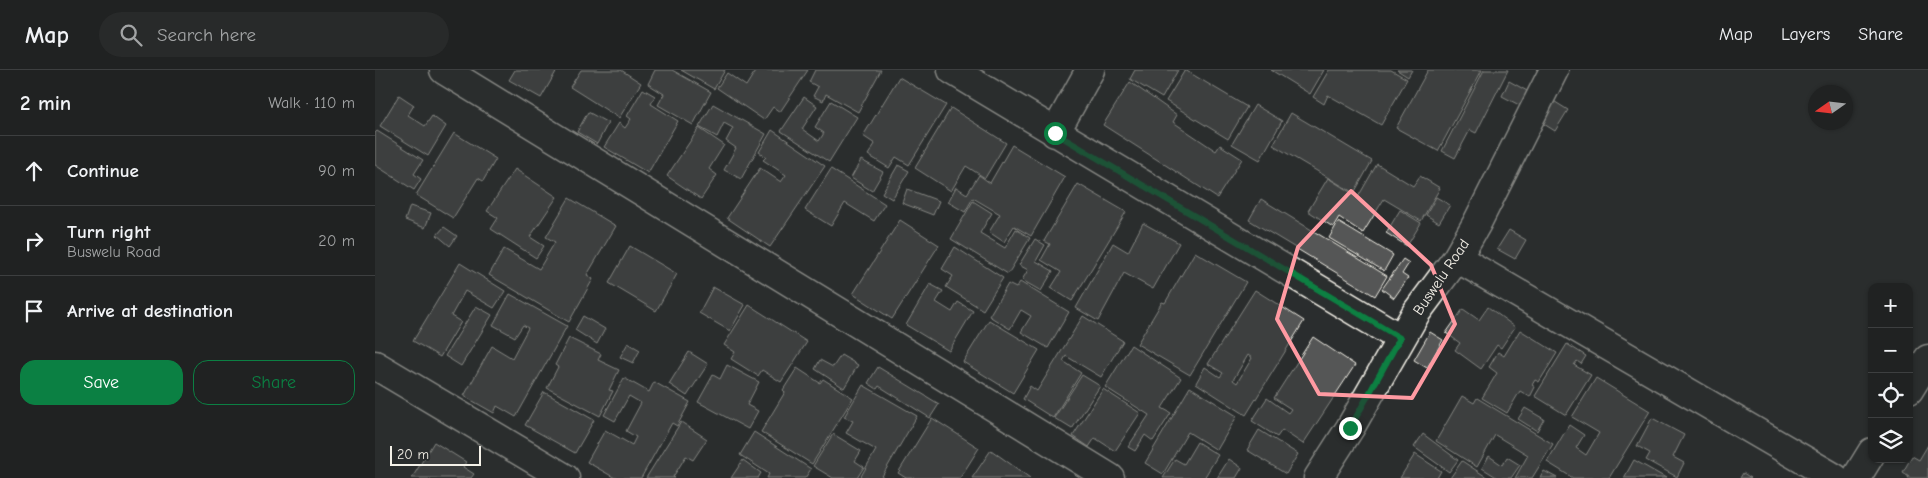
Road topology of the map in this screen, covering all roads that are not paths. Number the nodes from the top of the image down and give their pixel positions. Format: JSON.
{"nodes":[{"id":1,"x":445,"y":70,"type":"edge"},
{"id":2,"x":952,"y":70,"type":"edge"},
{"id":3,"x":1090,"y":70,"type":"edge"},
{"id":4,"x":1554,"y":70,"type":"edge"},
{"id":5,"x":1055,"y":133,"type":"junction"},
{"id":6,"x":1457,"y":258,"type":"junction"},
{"id":7,"x":1400,"y":338,"type":"junction"},
{"id":8,"x":1928,"y":358,"type":"edge"},
{"id":9,"x":375,"y":365,"type":"edge"},
{"id":10,"x":1913,"y":383,"type":"edge"},
{"id":11,"x":1868,"y":458,"type":"edge"},
{"id":12,"x":565,"y":478,"type":"edge"},
{"id":13,"x":1110,"y":478,"type":"edge"},
{"id":14,"x":1318,"y":478,"type":"edge"},
{"id":15,"x":1835,"y":478,"type":"edge"},
{"id":16,"x":1856,"y":478,"type":"edge"}],
"edges":[{"from":1,"to":13,"type":"street"},
{"from":2,"to":5,"type":"street"},
{"from":3,"to":5,"type":"street"},
{"from":4,"to":6,"type":"street","name":"Buswelu Road"},
{"from":5,"to":7,"type":"street"},
{"from":6,"to":7,"type":"street","name":"Buswelu Road"},
{"from":6,"to":15,"type":"street"},
{"from":7,"to":14,"type":"street","name":"Buswelu Road"},
{"from":8,"to":10,"type":"street"},
{"from":9,"to":12,"type":"street"},
{"from":11,"to":16,"type":"street"}]}
